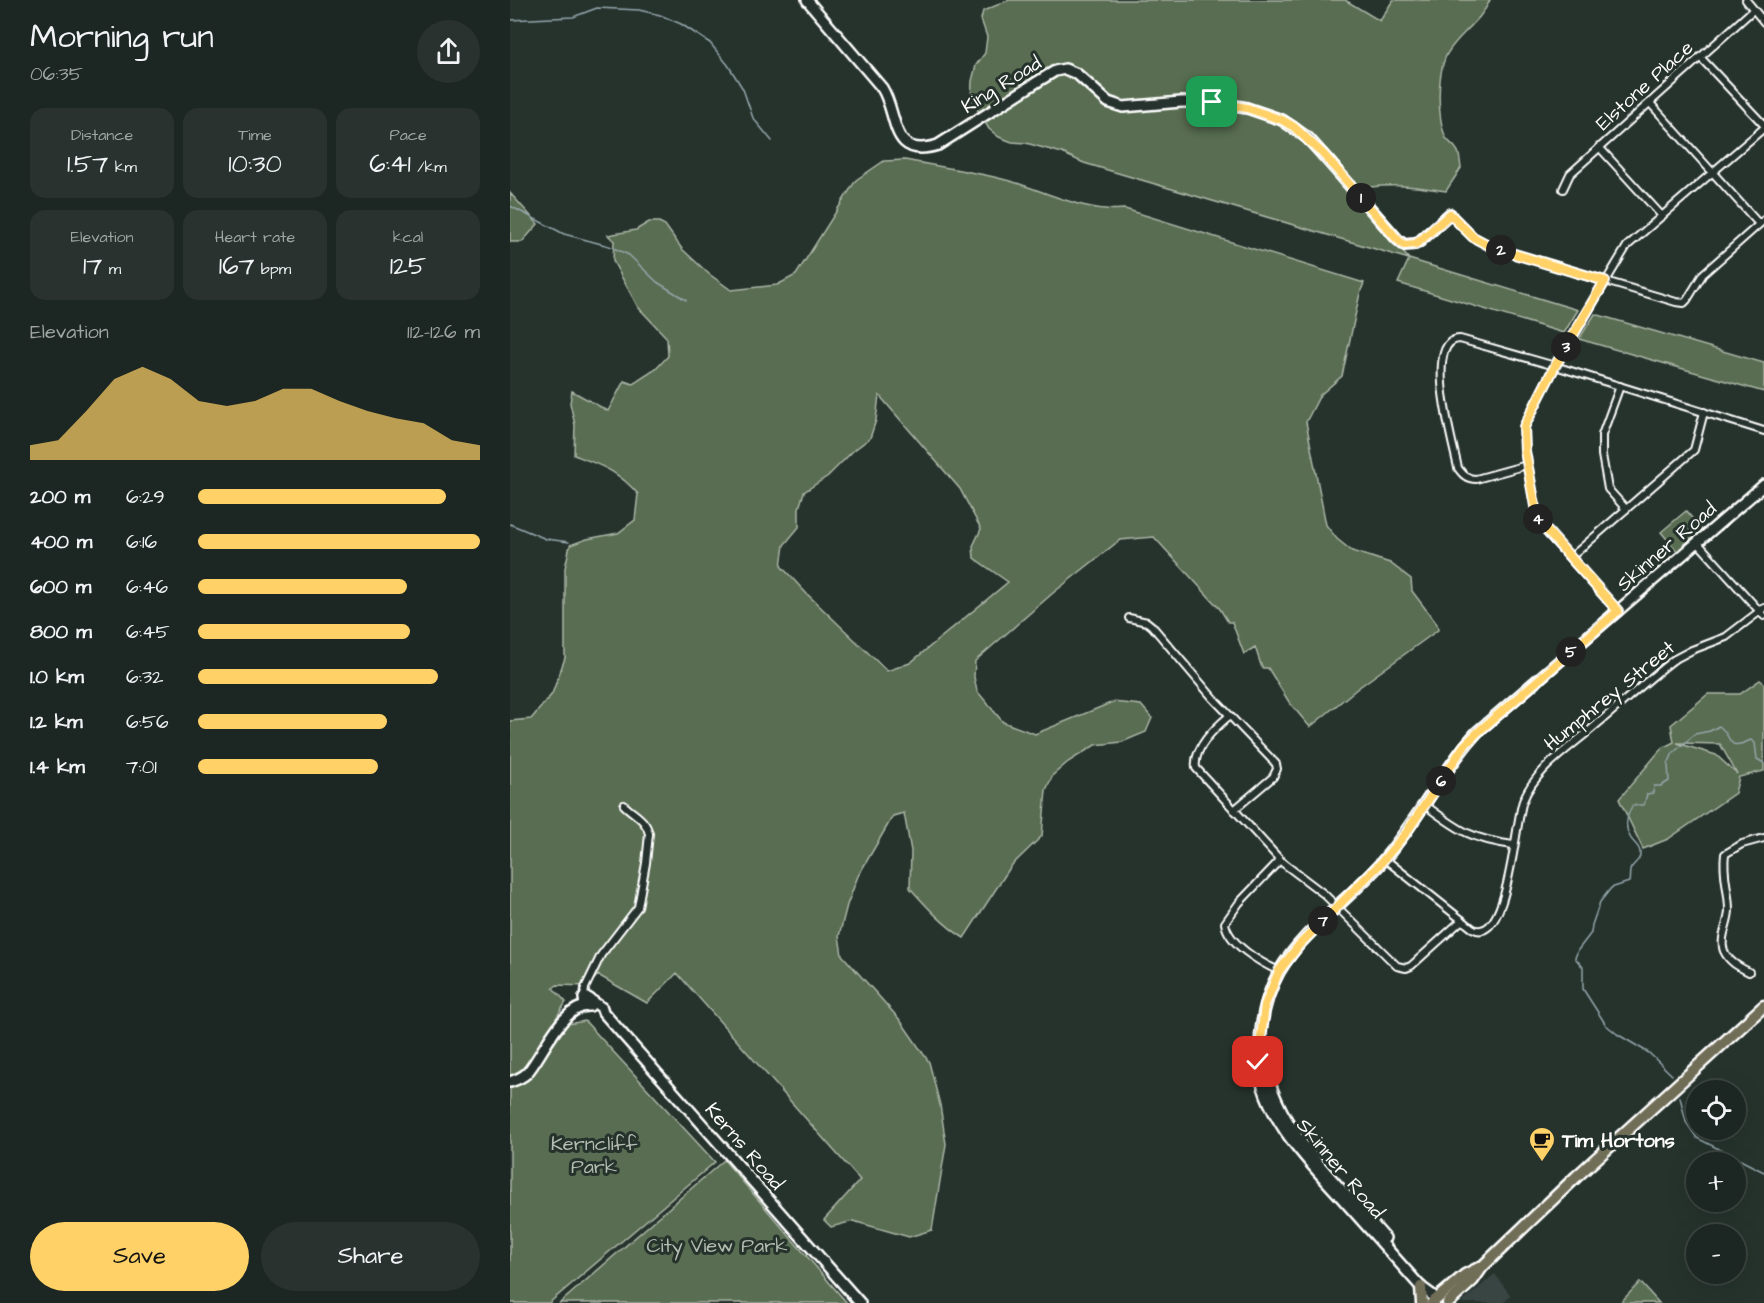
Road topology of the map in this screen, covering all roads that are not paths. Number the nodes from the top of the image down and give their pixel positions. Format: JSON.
{"nodes":[{"id":1,"x":807,"y":0,"type":"edge"},
{"id":2,"x":1746,"y":0,"type":"edge"},
{"id":3,"x":1753,"y":10,"type":"junction"},
{"id":4,"x":1764,"y":22,"type":"edge"},
{"id":5,"x":1700,"y":57,"type":"junction"},
{"id":6,"x":1650,"y":103,"type":"junction"},
{"id":7,"x":1764,"y":126,"type":"edge"},
{"id":8,"x":1599,"y":147,"type":"junction"},
{"id":9,"x":1714,"y":171,"type":"junction"},
{"id":10,"x":1563,"y":189,"type":"dead end"},
{"id":11,"x":1450,"y":214,"type":"joint"},
{"id":12,"x":1662,"y":216,"type":"junction"},
{"id":13,"x":1762,"y":222,"type":"edge"},
{"id":14,"x":1605,"y":281,"type":"junction"},
{"id":15,"x":1555,"y":366,"type":"junction"},
{"id":16,"x":1620,"y":386,"type":"junction"},
{"id":17,"x":1704,"y":412,"type":"junction"},
{"id":18,"x":1764,"y":431,"type":"edge"},
{"id":19,"x":1527,"y":465,"type":"junction"},
{"id":20,"x":1764,"y":485,"type":"edge"},
{"id":21,"x":1626,"y":508,"type":"junction"},
{"id":22,"x":1698,"y":543,"type":"junction"},
{"id":23,"x":1570,"y":558,"type":"junction"},
{"id":24,"x":1618,"y":611,"type":"junction"},
{"id":25,"x":1763,"y":612,"type":"edge"},
{"id":26,"x":1129,"y":618,"type":"dead end"},
{"id":27,"x":1229,"y":716,"type":"junction"},
{"id":28,"x":624,"y":805,"type":"dead end"},
{"id":29,"x":1425,"y":805,"type":"junction"},
{"id":30,"x":1234,"y":810,"type":"junction"},
{"id":31,"x":1764,"y":838,"type":"edge"},
{"id":32,"x":1513,"y":846,"type":"junction"},
{"id":33,"x":1385,"y":859,"type":"junction"},
{"id":34,"x":1280,"y":860,"type":"junction"},
{"id":35,"x":1338,"y":907,"type":"junction"},
{"id":36,"x":1462,"y":920,"type":"junction"},
{"id":37,"x":1279,"y":971,"type":"junction"},
{"id":38,"x":1749,"y":972,"type":"dead end"},
{"id":39,"x":585,"y":1002,"type":"junction"},
{"id":40,"x":1764,"y":1006,"type":"edge"},
{"id":41,"x":1260,"y":1046,"type":"junction"},
{"id":42,"x":510,"y":1082,"type":"edge"},
{"id":43,"x":1482,"y":1267,"type":"junction"},
{"id":44,"x":1421,"y":1287,"type":"junction"},
{"id":45,"x":1434,"y":1300,"type":"edge"},
{"id":46,"x":860,"y":1303,"type":"edge"},
{"id":47,"x":1422,"y":1303,"type":"edge"},
{"id":48,"x":1448,"y":1303,"type":"edge"}],
"edges":[{"from":1,"to":11,"type":"street","name":"King Road"},
{"from":2,"to":3,"type":"street"},
{"from":3,"to":4,"type":"street"},
{"from":3,"to":5,"type":"street","name":"Elstone Place"},
{"from":5,"to":6,"type":"street","name":"Elstone Place"},
{"from":5,"to":7,"type":"street"},
{"from":6,"to":8,"type":"street","name":"Elstone Place"},
{"from":6,"to":9,"type":"street"},
{"from":7,"to":9,"type":"street"},
{"from":8,"to":10,"type":"street","name":"Elstone Place"},
{"from":8,"to":12,"type":"street"},
{"from":9,"to":12,"type":"street"},
{"from":9,"to":13,"type":"street"},
{"from":11,"to":14,"type":"street"},
{"from":12,"to":14,"type":"street"},
{"from":13,"to":14,"type":"street"},
{"from":14,"to":15,"type":"street"},
{"from":15,"to":16,"type":"street"},
{"from":15,"to":19,"type":"street"},
{"from":15,"to":19,"type":"street"},
{"from":16,"to":17,"type":"street"},
{"from":16,"to":21,"type":"street"},
{"from":17,"to":18,"type":"street"},
{"from":17,"to":21,"type":"street"},
{"from":19,"to":23,"type":"street"},
{"from":20,"to":22,"type":"street","name":"Skinner Road"},
{"from":21,"to":23,"type":"street"},
{"from":22,"to":24,"type":"street","name":"Skinner Road"},
{"from":22,"to":25,"type":"street"},
{"from":23,"to":24,"type":"street"},
{"from":24,"to":29,"type":"street","name":"Skinner Road"},
{"from":25,"to":32,"type":"street","name":"Humphrey Street"},
{"from":26,"to":27,"type":"street"},
{"from":27,"to":30,"type":"street"},
{"from":27,"to":30,"type":"street"},
{"from":28,"to":39,"type":"street"},
{"from":29,"to":32,"type":"street"},
{"from":29,"to":33,"type":"street","name":"Skinner Road"},
{"from":30,"to":34,"type":"street"},
{"from":31,"to":38,"type":"street"},
{"from":32,"to":36,"type":"street","name":"Humphrey Street"},
{"from":33,"to":35,"type":"street","name":"Skinner Road"},
{"from":33,"to":36,"type":"street"},
{"from":34,"to":35,"type":"street"},
{"from":34,"to":37,"type":"street"},
{"from":35,"to":36,"type":"street"},
{"from":35,"to":37,"type":"street","name":"Skinner Road"},
{"from":37,"to":41,"type":"street","name":"Skinner Road"},
{"from":39,"to":42,"type":"street"},
{"from":39,"to":46,"type":"street","name":"Kerns Road"},
{"from":40,"to":43,"type":"main road"},
{"from":41,"to":44,"type":"street","name":"Skinner Road"},
{"from":41,"to":45,"type":"street","name":"Skinner Road"},
{"from":43,"to":45,"type":"main road"},
{"from":43,"to":48,"type":"main road"},
{"from":44,"to":45,"type":"street","name":"Skinner Road"},
{"from":44,"to":47,"type":"main road"}]}
